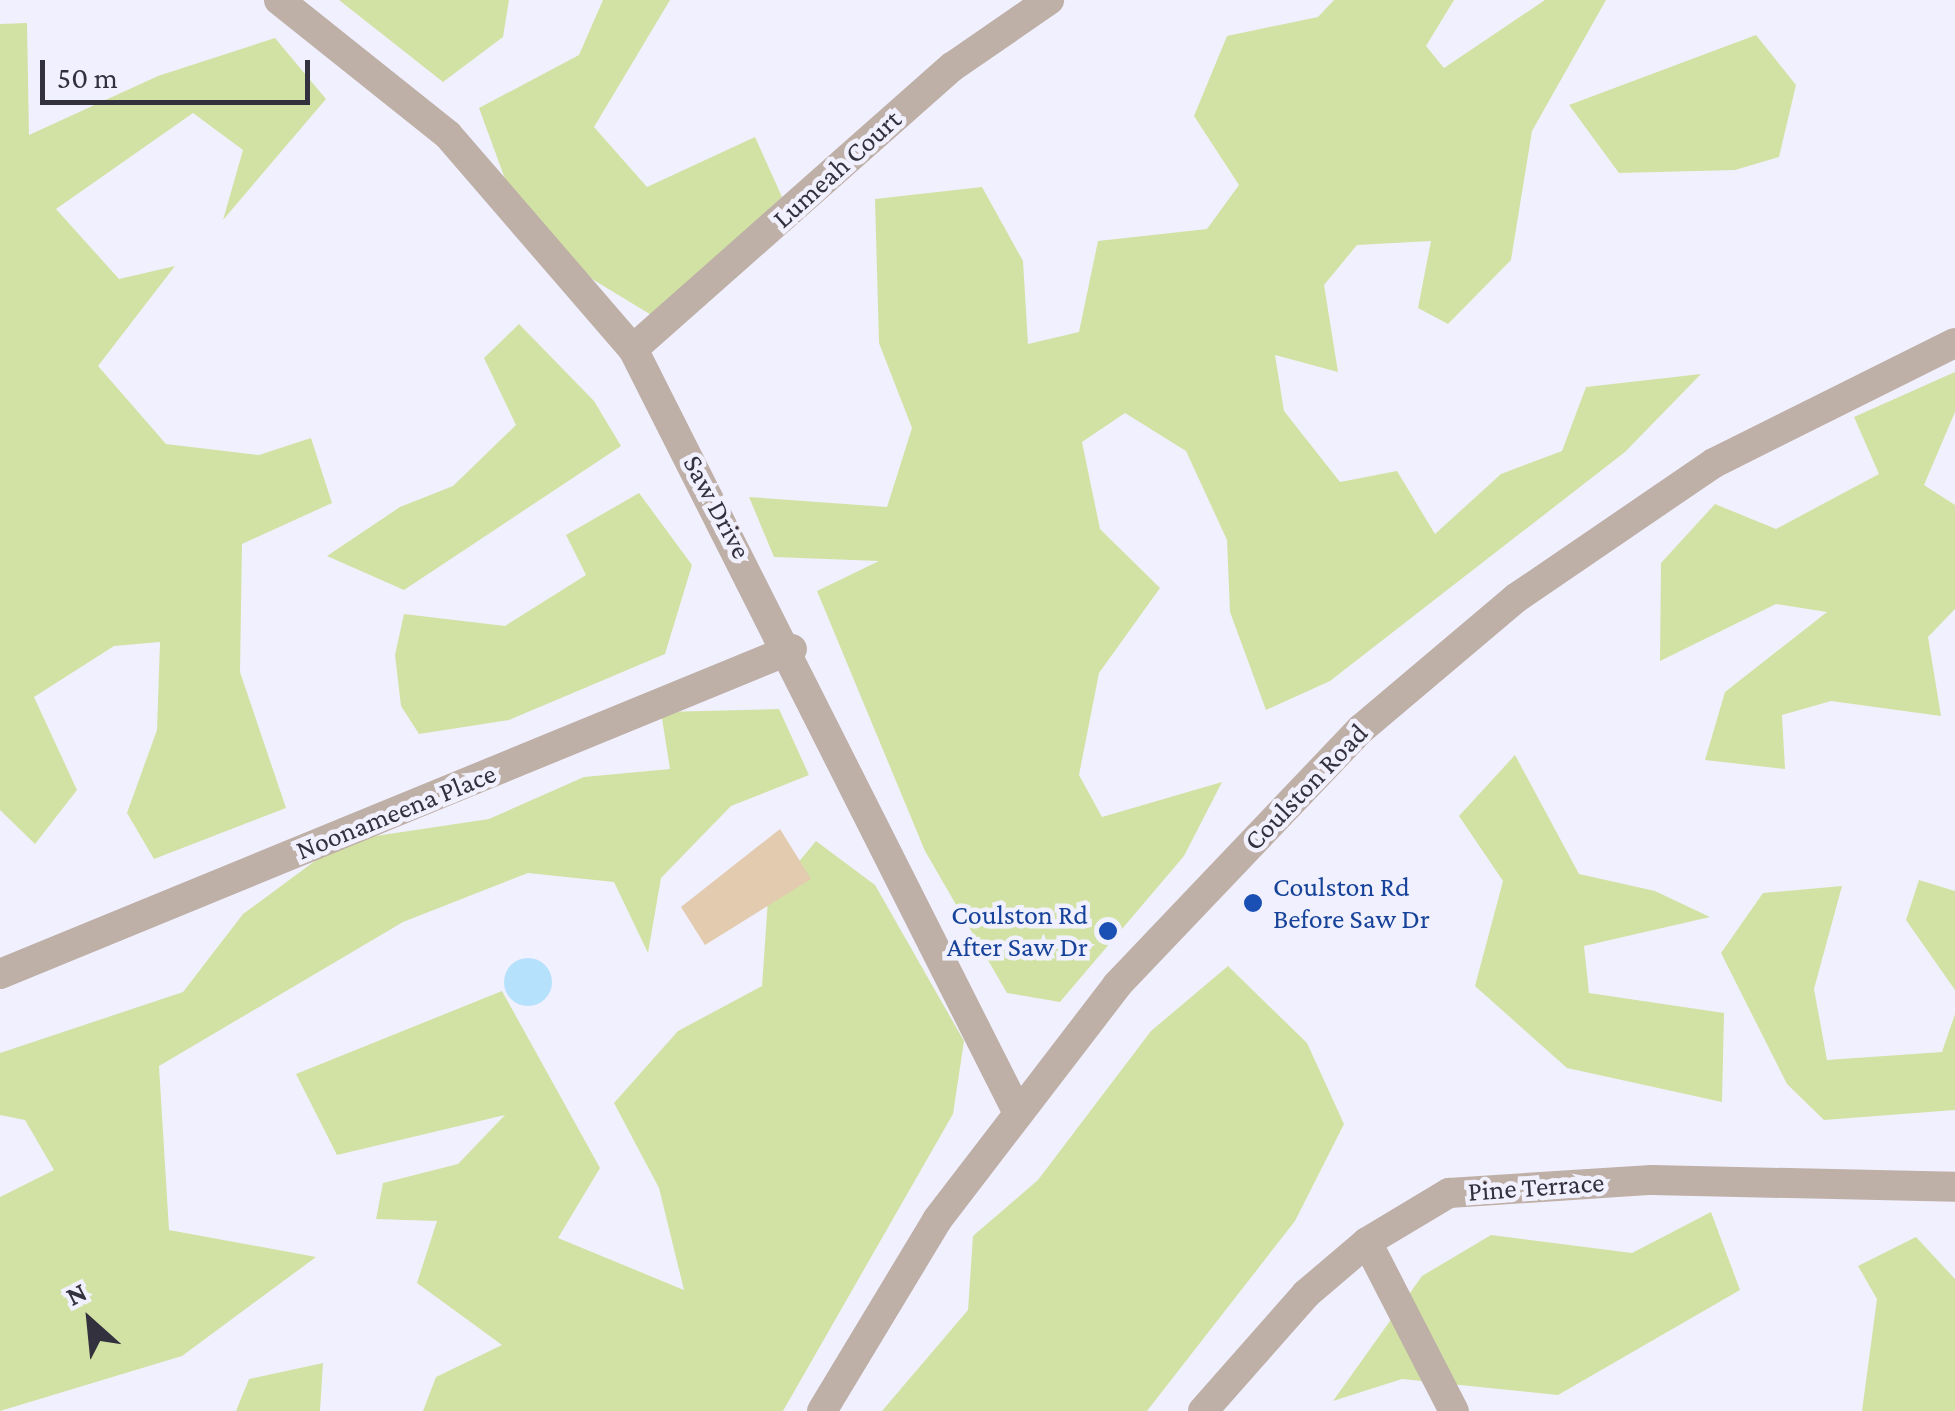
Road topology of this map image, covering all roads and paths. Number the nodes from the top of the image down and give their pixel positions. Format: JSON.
{"nodes":[{"id":1,"x":279,"y":0,"type":"edge"},
{"id":2,"x":1048,"y":0,"type":"edge"},
{"id":3,"x":1955,"y":343,"type":"edge"},
{"id":4,"x":634,"y":349,"type":"junction"},
{"id":5,"x":792,"y":649,"type":"junction"},
{"id":6,"x":0,"y":974,"type":"edge"},
{"id":7,"x":1018,"y":1113,"type":"junction"},
{"id":8,"x":1955,"y":1187,"type":"edge"},
{"id":9,"x":1366,"y":1242,"type":"junction"},
{"id":10,"x":822,"y":1411,"type":"edge"},
{"id":11,"x":1203,"y":1411,"type":"edge"},
{"id":12,"x":1454,"y":1411,"type":"edge"}],
"edges":[{"from":1,"to":4,"type":"street","name":"Saw Drive"},
{"from":2,"to":4,"type":"street","name":"Lumeah Court"},
{"from":3,"to":7,"type":"street","name":"Coulston Road"},
{"from":4,"to":5,"type":"street","name":"Saw Drive"},
{"from":5,"to":6,"type":"street","name":"Noonameena Place"},
{"from":5,"to":7,"type":"street","name":"Saw Drive"},
{"from":7,"to":10,"type":"street","name":"Coulston Road"},
{"from":8,"to":9,"type":"street","name":"Pine Terrace"},
{"from":9,"to":11,"type":"street","name":"Pine Terrace"},
{"from":9,"to":12,"type":"street"}]}
